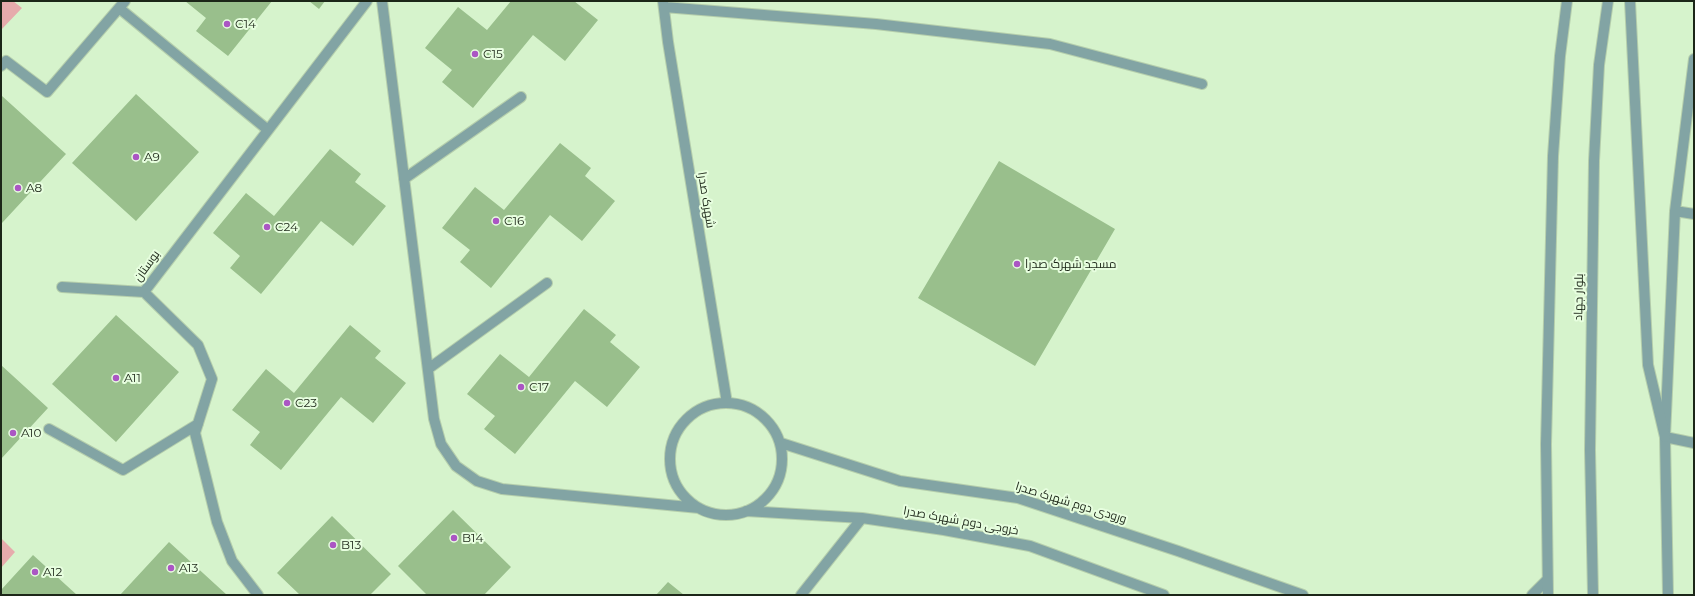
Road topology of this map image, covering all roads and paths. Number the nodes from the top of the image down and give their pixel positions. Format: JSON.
{"nodes":[{"id":1,"x":367,"y":1,"type":"edge"},
{"id":2,"x":382,"y":1,"type":"edge"},
{"id":3,"x":1567,"y":1,"type":"edge"},
{"id":4,"x":1608,"y":1,"type":"edge"},
{"id":5,"x":1630,"y":1,"type":"edge"},
{"id":6,"x":663,"y":4,"type":"edge"},
{"id":7,"x":122,"y":5,"type":"edge"},
{"id":8,"x":1694,"y":59,"type":"edge"},
{"id":9,"x":1,"y":66,"type":"edge"},
{"id":10,"x":1202,"y":84,"type":"dead end"},
{"id":11,"x":521,"y":97,"type":"dead end"},
{"id":12,"x":268,"y":130,"type":"junction"},
{"id":13,"x":404,"y":179,"type":"junction"},
{"id":14,"x":1675,"y":211,"type":"junction"},
{"id":15,"x":1694,"y":214,"type":"edge"},
{"id":16,"x":547,"y":283,"type":"dead end"},
{"id":17,"x":62,"y":287,"type":"dead end"},
{"id":18,"x":144,"y":292,"type":"junction"},
{"id":19,"x":428,"y":369,"type":"junction"},
{"id":20,"x":727,"y":403,"type":"junction"},
{"id":21,"x":198,"y":424,"type":"junction"},
{"id":22,"x":49,"y":429,"type":"dead end"},
{"id":23,"x":1665,"y":437,"type":"junction"},
{"id":24,"x":781,"y":443,"type":"junction"},
{"id":25,"x":1694,"y":443,"type":"edge"},
{"id":26,"x":699,"y":508,"type":"junction"},
{"id":27,"x":746,"y":511,"type":"junction"},
{"id":28,"x":862,"y":518,"type":"junction"},
{"id":29,"x":1547,"y":580,"type":"junction"},
{"id":30,"x":258,"y":595,"type":"edge"},
{"id":31,"x":801,"y":595,"type":"edge"},
{"id":32,"x":1164,"y":595,"type":"edge"},
{"id":33,"x":1303,"y":595,"type":"edge"},
{"id":34,"x":1532,"y":595,"type":"edge"},
{"id":35,"x":1548,"y":595,"type":"edge"},
{"id":36,"x":1593,"y":595,"type":"edge"},
{"id":37,"x":1668,"y":595,"type":"edge"}],
"edges":[{"from":1,"to":12,"type":"street","name":"بوستان"},
{"from":2,"to":13,"type":"street"},
{"from":3,"to":29,"type":"street"},
{"from":4,"to":36,"type":"street","name":"بلوار جهاد"},
{"from":5,"to":23,"type":"street"},
{"from":6,"to":10,"type":"street"},
{"from":6,"to":20,"type":"street","name":"شهرک صدرا"},
{"from":7,"to":9,"type":"street"},
{"from":7,"to":12,"type":"street"},
{"from":8,"to":14,"type":"street"},
{"from":11,"to":13,"type":"street"},
{"from":12,"to":18,"type":"street","name":"بوستان"},
{"from":13,"to":19,"type":"street"},
{"from":14,"to":15,"type":"street"},
{"from":14,"to":23,"type":"street"},
{"from":16,"to":19,"type":"street"},
{"from":17,"to":18,"type":"street"},
{"from":18,"to":21,"type":"street","name":"بوستان"},
{"from":19,"to":26,"type":"street"},
{"from":20,"to":24,"type":"street"},
{"from":20,"to":26,"type":"street"},
{"from":21,"to":22,"type":"street"},
{"from":21,"to":30,"type":"street","name":"بوستان"},
{"from":23,"to":25,"type":"street"},
{"from":23,"to":37,"type":"street"},
{"from":24,"to":27,"type":"street"},
{"from":24,"to":33,"type":"street","name":"ورودی دوم شهرک صدرا"},
{"from":26,"to":27,"type":"street"},
{"from":27,"to":28,"type":"street","name":"خروجی دوم شهرک صدرا"},
{"from":28,"to":31,"type":"street"},
{"from":28,"to":32,"type":"street","name":"خروجی دوم شهرک صدرا"},
{"from":29,"to":34,"type":"street"},
{"from":29,"to":35,"type":"street"}]}
